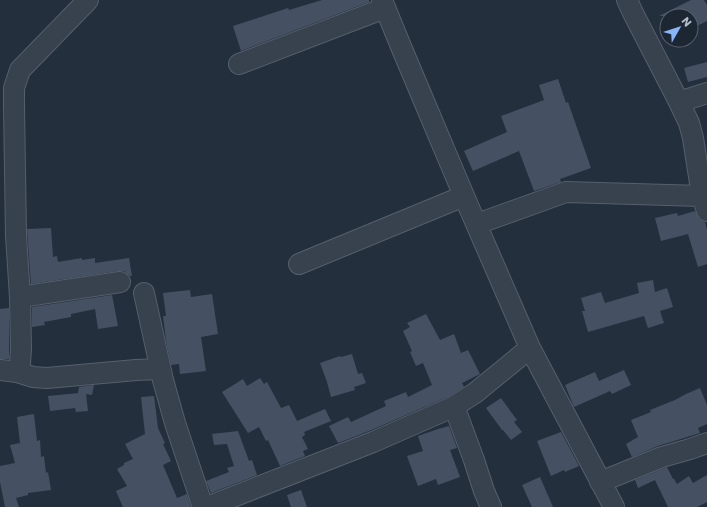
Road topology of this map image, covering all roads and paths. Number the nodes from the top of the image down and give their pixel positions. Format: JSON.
{"nodes":[{"id":1,"x":88,"y":0,"type":"edge"},
{"id":2,"x":627,"y":0,"type":"edge"},
{"id":3,"x":384,"y":4,"type":"edge"},
{"id":4,"x":239,"y":64,"type":"dead end"},
{"id":5,"x":707,"y":92,"type":"edge"},
{"id":6,"x":679,"y":102,"type":"junction"},
{"id":7,"x":464,"y":196,"type":"junction"},
{"id":8,"x":705,"y":201,"type":"edge"},
{"id":9,"x":477,"y":224,"type":"junction"},
{"id":10,"x":8,"y":237,"type":"edge"},
{"id":11,"x":299,"y":264,"type":"dead end"},
{"id":12,"x":120,"y":282,"type":"dead end"},
{"id":13,"x":144,"y":293,"type":"dead end"},
{"id":14,"x":20,"y":297,"type":"junction"},
{"id":15,"x":530,"y":348,"type":"junction"},
{"id":16,"x":160,"y":369,"type":"junction"},
{"id":17,"x":8,"y":371,"type":"edge"},
{"id":18,"x":454,"y":406,"type":"junction"},
{"id":19,"x":707,"y":443,"type":"edge"},
{"id":20,"x":600,"y":482,"type":"junction"},
{"id":21,"x":203,"y":507,"type":"edge"},
{"id":22,"x":207,"y":507,"type":"edge"},
{"id":23,"x":491,"y":507,"type":"edge"},
{"id":24,"x":614,"y":507,"type":"edge"}],
"edges":[{"from":1,"to":10,"type":"street"},
{"from":2,"to":6,"type":"street"},
{"from":3,"to":4,"type":"street"},
{"from":3,"to":7,"type":"street"},
{"from":5,"to":6,"type":"street"},
{"from":6,"to":8,"type":"street"},
{"from":7,"to":9,"type":"street"},
{"from":7,"to":11,"type":"street"},
{"from":8,"to":9,"type":"street"},
{"from":9,"to":15,"type":"street"},
{"from":10,"to":14,"type":"street"},
{"from":12,"to":14,"type":"street"},
{"from":13,"to":16,"type":"street"},
{"from":14,"to":17,"type":"street"},
{"from":15,"to":18,"type":"street"},
{"from":15,"to":20,"type":"street"},
{"from":16,"to":17,"type":"street"},
{"from":16,"to":21,"type":"street"},
{"from":18,"to":22,"type":"street"},
{"from":18,"to":23,"type":"street"},
{"from":19,"to":20,"type":"street"},
{"from":20,"to":24,"type":"street"}]}
